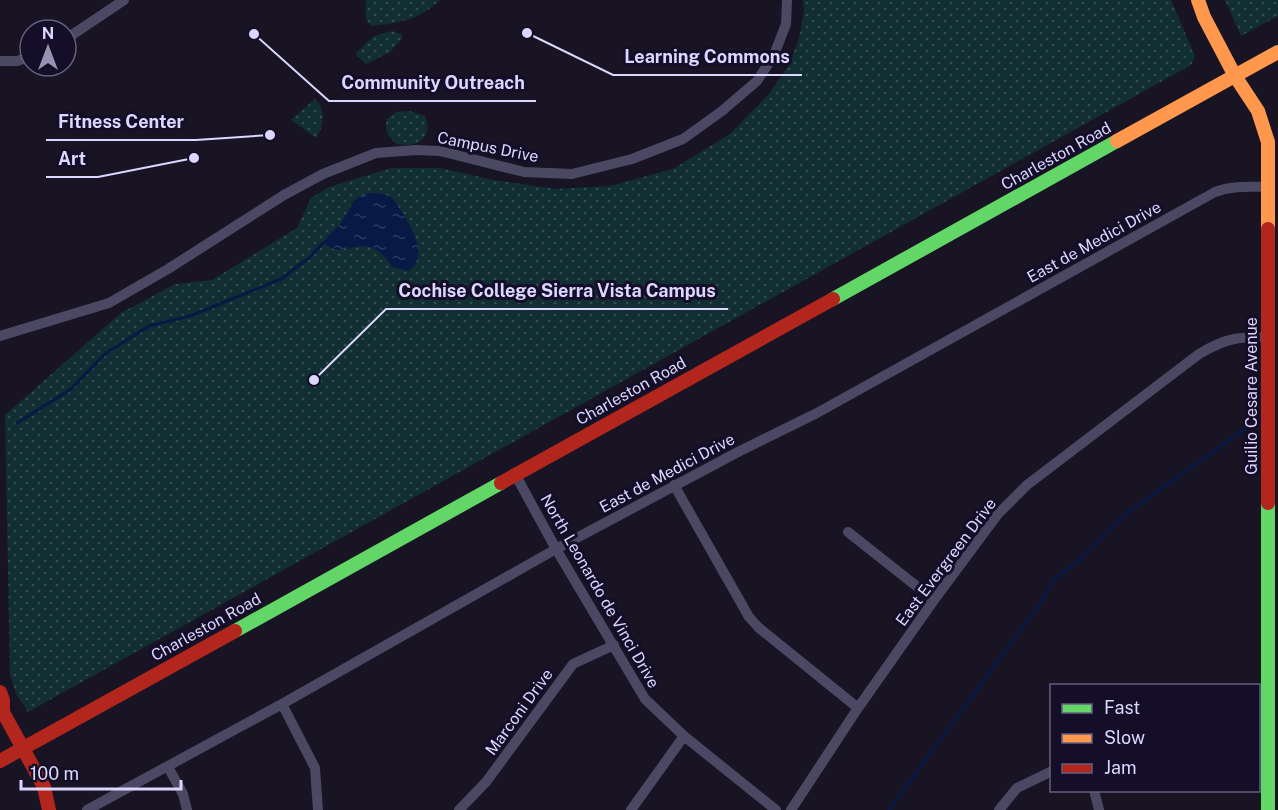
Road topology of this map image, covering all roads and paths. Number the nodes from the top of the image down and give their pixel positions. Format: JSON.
{"nodes":[{"id":1,"x":124,"y":0,"type":"edge"},
{"id":2,"x":787,"y":0,"type":"edge"},
{"id":3,"x":1198,"y":0,"type":"edge"},
{"id":4,"x":78,"y":31,"type":"edge"},
{"id":5,"x":1278,"y":52,"type":"edge"},
{"id":6,"x":0,"y":61,"type":"edge"},
{"id":7,"x":18,"y":61,"type":"edge"},
{"id":8,"x":1235,"y":76,"type":"junction"},
{"id":9,"x":1269,"y":187,"type":"junction"},
{"id":10,"x":0,"y":336,"type":"edge"},
{"id":11,"x":1267,"y":337,"type":"junction"},
{"id":12,"x":515,"y":474,"type":"junction"},
{"id":13,"x":674,"y":485,"type":"junction"},
{"id":14,"x":848,"y":532,"type":"dead end"},
{"id":15,"x":556,"y":549,"type":"junction"},
{"id":16,"x":934,"y":600,"type":"junction"},
{"id":17,"x":614,"y":645,"type":"junction"},
{"id":18,"x":0,"y":692,"type":"edge"},
{"id":19,"x":282,"y":704,"type":"junction"},
{"id":20,"x":858,"y":708,"type":"junction"},
{"id":21,"x":1,"y":711,"type":"edge"},
{"id":22,"x":684,"y":736,"type":"junction"},
{"id":23,"x":22,"y":748,"type":"junction"},
{"id":24,"x":1263,"y":757,"type":"edge"},
{"id":25,"x":0,"y":760,"type":"edge"},
{"id":26,"x":168,"y":767,"type":"junction"},
{"id":27,"x":1050,"y":772,"type":"edge"},
{"id":28,"x":1094,"y":792,"type":"edge"},
{"id":29,"x":49,"y":810,"type":"edge"},
{"id":30,"x":87,"y":810,"type":"edge"},
{"id":31,"x":187,"y":810,"type":"edge"},
{"id":32,"x":318,"y":810,"type":"edge"},
{"id":33,"x":459,"y":810,"type":"edge"},
{"id":34,"x":631,"y":810,"type":"edge"},
{"id":35,"x":776,"y":810,"type":"edge"},
{"id":36,"x":791,"y":810,"type":"edge"},
{"id":37,"x":999,"y":810,"type":"edge"},
{"id":38,"x":1099,"y":810,"type":"edge"},
{"id":39,"x":1268,"y":810,"type":"edge"}],
"edges":[{"from":1,"to":4,"type":"street"},
{"from":2,"to":10,"type":"street","name":"Campus Drive"},
{"from":3,"to":8,"type":"main road","name":"Guilio Cesare Avenue"},
{"from":5,"to":8,"type":"main road","name":"Charleston Road"},
{"from":6,"to":7,"type":"street"},
{"from":8,"to":9,"type":"main road","name":"Guilio Cesare Avenue"},
{"from":8,"to":12,"type":"main road","name":"Charleston Road"},
{"from":9,"to":11,"type":"main road","name":"Guilio Cesare Avenue"},
{"from":9,"to":13,"type":"street","name":"East de Medici Drive"},
{"from":11,"to":16,"type":"street","name":"East Evergreen Drive"},
{"from":11,"to":24,"type":"main road","name":"Guilio Cesare Avenue"},
{"from":12,"to":15,"type":"street","name":"North Leonardo de Vinci Drive"},
{"from":12,"to":23,"type":"main road","name":"Charleston Road"},
{"from":13,"to":15,"type":"street","name":"East de Medici Drive"},
{"from":13,"to":20,"type":"street"},
{"from":14,"to":16,"type":"street"},
{"from":15,"to":17,"type":"street","name":"North Leonardo de Vinci Drive"},
{"from":15,"to":19,"type":"street","name":"East de Medici Drive"},
{"from":16,"to":20,"type":"street","name":"East Evergreen Drive"},
{"from":17,"to":22,"type":"street","name":"North Leonardo de Vinci Drive"},
{"from":17,"to":33,"type":"street","name":"Marconi Drive"},
{"from":18,"to":21,"type":"main road"},
{"from":19,"to":26,"type":"street","name":"East de Medici Drive"},
{"from":19,"to":32,"type":"street"},
{"from":20,"to":36,"type":"street","name":"East Evergreen Drive"},
{"from":21,"to":23,"type":"main road"},
{"from":22,"to":34,"type":"street"},
{"from":22,"to":35,"type":"street","name":"North Leonardo de Vinci Drive"},
{"from":23,"to":25,"type":"main road","name":"Charleston Road"},
{"from":23,"to":29,"type":"main road"},
{"from":24,"to":39,"type":"main road","name":"Guilio Cesare Avenue"},
{"from":26,"to":30,"type":"street","name":"East de Medici Drive"},
{"from":26,"to":31,"type":"street"},
{"from":27,"to":37,"type":"street"},
{"from":28,"to":38,"type":"street"}]}
